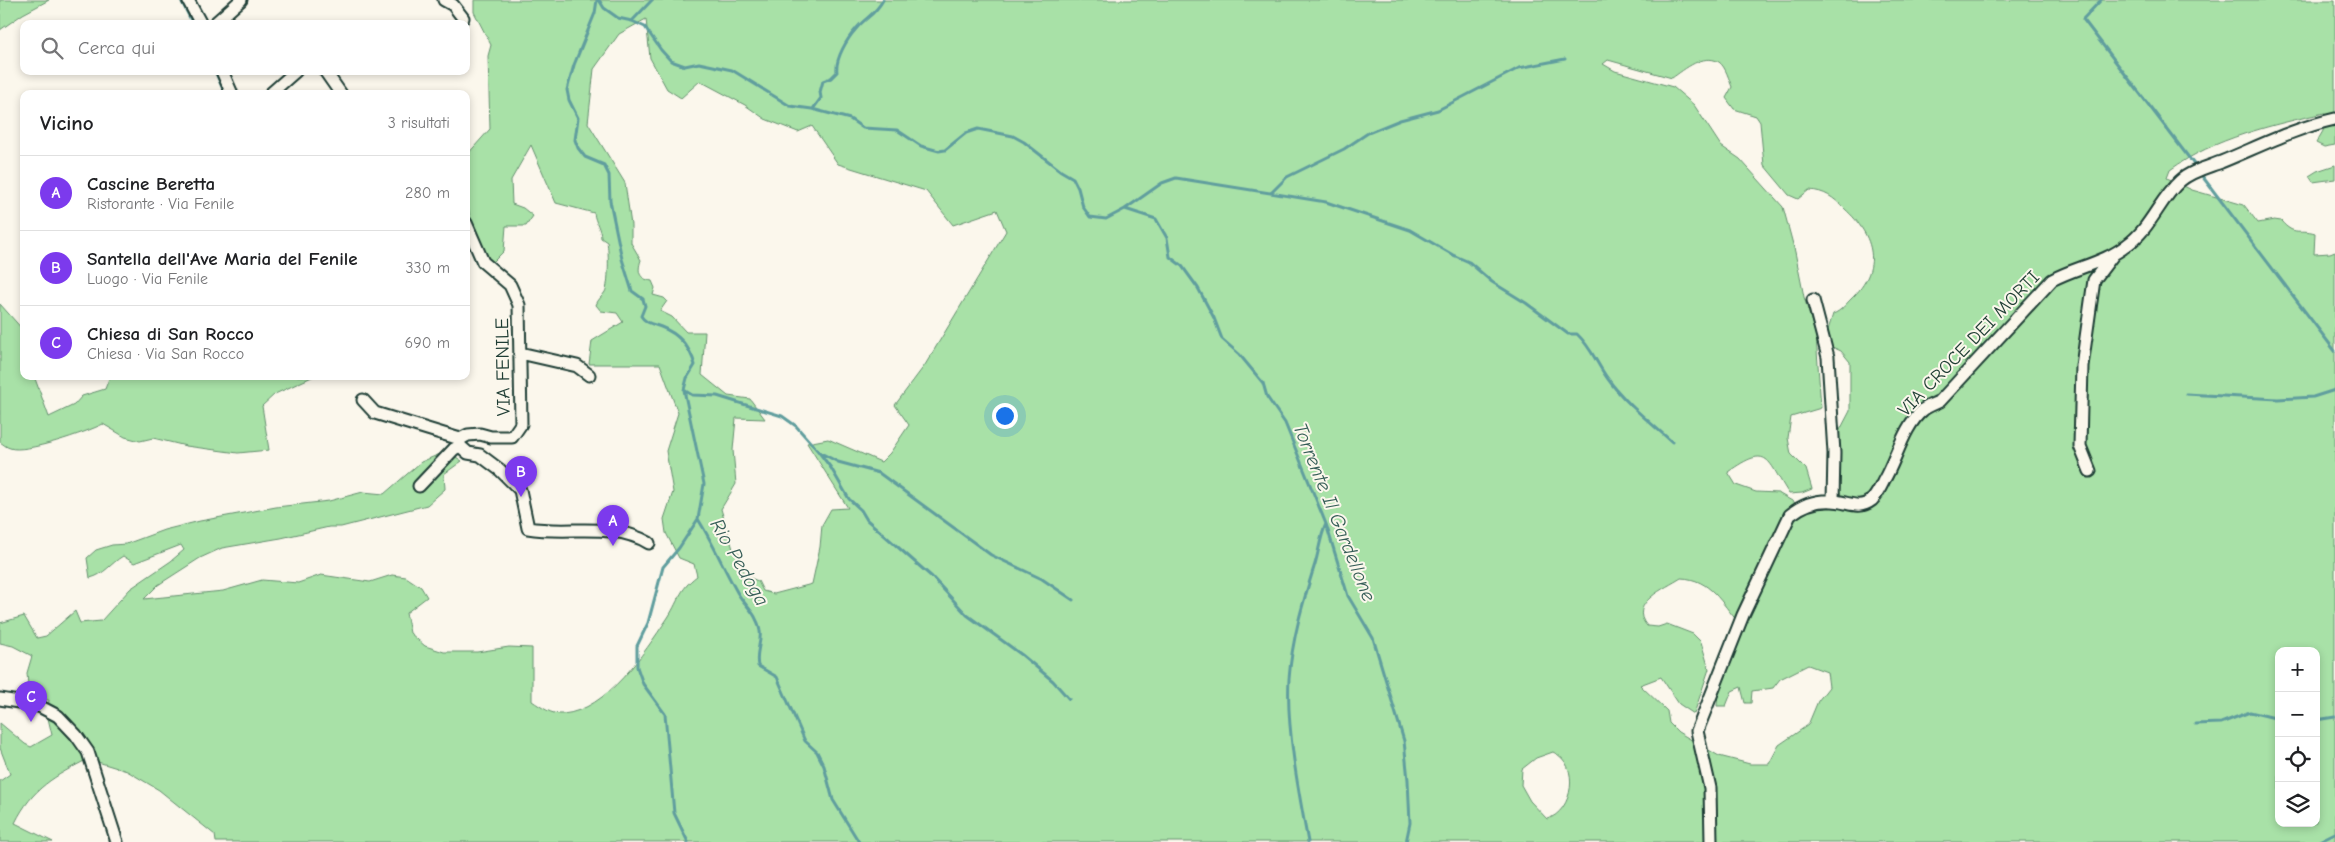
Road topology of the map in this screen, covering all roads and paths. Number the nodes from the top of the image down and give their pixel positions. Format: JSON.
{"nodes":[{"id":1,"x":188,"y":0,"type":"edge"},
{"id":2,"x":241,"y":0,"type":"edge"},
{"id":3,"x":444,"y":0,"type":"edge"},
{"id":4,"x":463,"y":18,"type":"dead end"},
{"id":5,"x":199,"y":20,"type":"edge"},
{"id":6,"x":218,"y":20,"type":"edge"},
{"id":7,"x":224,"y":75,"type":"edge"},
{"id":8,"x":291,"y":75,"type":"edge"},
{"id":9,"x":328,"y":75,"type":"edge"},
{"id":10,"x":230,"y":90,"type":"edge"},
{"id":11,"x":275,"y":90,"type":"edge"},
{"id":12,"x":338,"y":90,"type":"edge"},
{"id":13,"x":2335,"y":119,"type":"edge"},
{"id":14,"x":470,"y":232,"type":"edge"},
{"id":15,"x":2114,"y":254,"type":"junction"},
{"id":16,"x":1814,"y":300,"type":"dead end"},
{"id":17,"x":520,"y":354,"type":"junction"},
{"id":18,"x":589,"y":375,"type":"dead end"},
{"id":19,"x":363,"y":400,"type":"dead end"},
{"id":20,"x":460,"y":443,"type":"junction"},
{"id":21,"x":2090,"y":471,"type":"dead end"},
{"id":22,"x":419,"y":486,"type":"dead end"},
{"id":23,"x":1833,"y":501,"type":"junction"},
{"id":24,"x":649,"y":543,"type":"dead end"},
{"id":25,"x":0,"y":699,"type":"edge"},
{"id":26,"x":117,"y":842,"type":"edge"},
{"id":27,"x":1711,"y":842,"type":"edge"}],
"edges":[{"from":1,"to":5,"type":"street"},
{"from":2,"to":6,"type":"street"},
{"from":3,"to":4,"type":"street"},
{"from":7,"to":10,"type":"street"},
{"from":8,"to":11,"type":"street"},
{"from":9,"to":12,"type":"street"},
{"from":13,"to":15,"type":"street","name":"VIA CROCE DEI MORTI"},
{"from":14,"to":17,"type":"street","name":"VIA FENILE"},
{"from":15,"to":21,"type":"street"},
{"from":15,"to":23,"type":"street","name":"VIA CROCE DEI MORTI"},
{"from":16,"to":23,"type":"street"},
{"from":17,"to":18,"type":"street"},
{"from":17,"to":20,"type":"street","name":"VIA FENILE"},
{"from":19,"to":20,"type":"street"},
{"from":20,"to":22,"type":"street"},
{"from":20,"to":24,"type":"street"},
{"from":23,"to":27,"type":"street","name":"VIA CROCE DEI MORTI"},
{"from":25,"to":26,"type":"street"}]}
